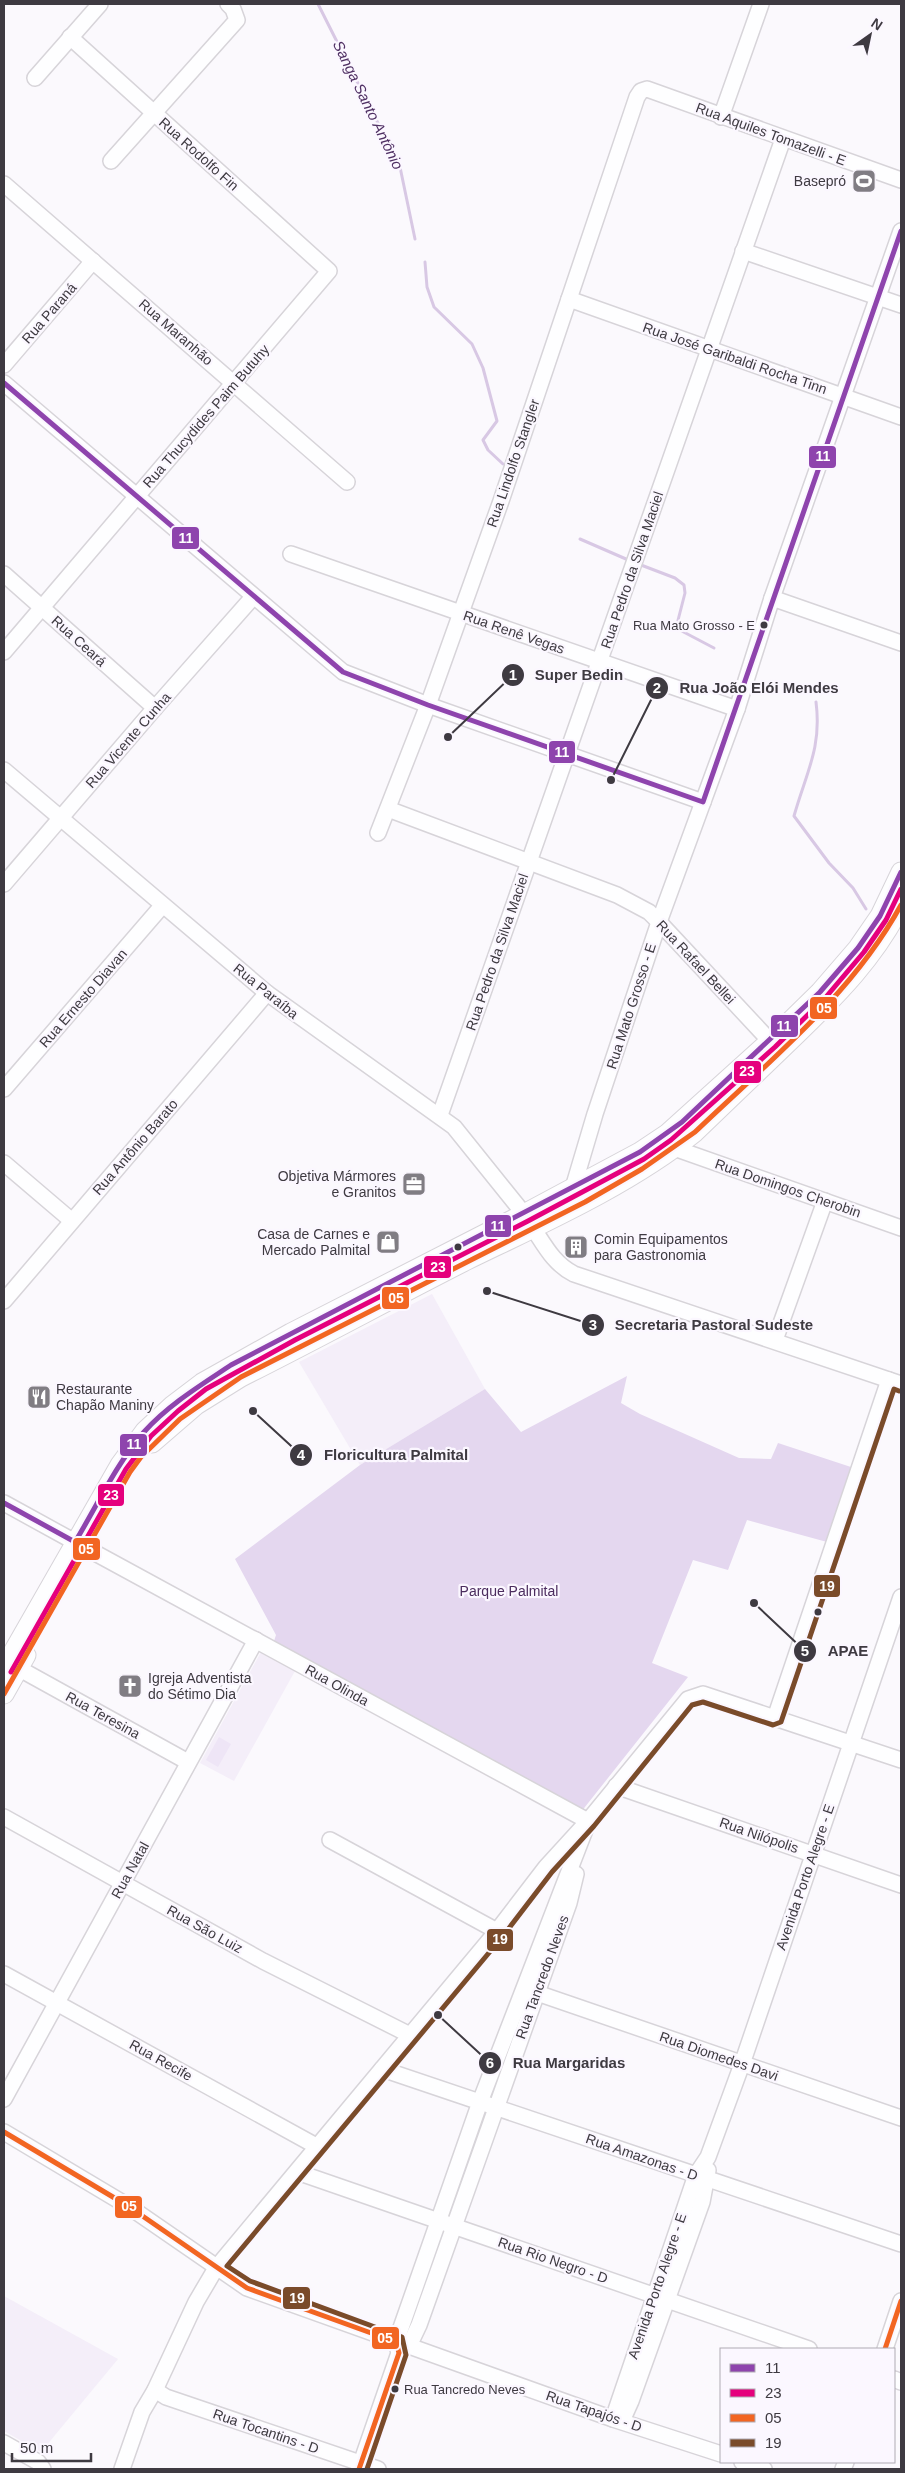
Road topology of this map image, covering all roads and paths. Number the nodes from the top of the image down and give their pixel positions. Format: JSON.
{"nodes":[{"id":1,"x":100,"y":4,"type":"edge"},
{"id":2,"x":761,"y":4,"type":"edge"},
{"id":3,"x":231,"y":6,"type":"edge"},
{"id":4,"x":70,"y":37,"type":"junction"},
{"id":5,"x":35,"y":78,"type":"dead end"},
{"id":6,"x":641,"y":91,"type":"joint"},
{"id":7,"x":153,"y":113,"type":"junction"},
{"id":8,"x":721,"y":117,"type":"junction"},
{"id":9,"x":783,"y":139,"type":"junction"},
{"id":10,"x":111,"y":161,"type":"dead end"},
{"id":11,"x":901,"y":180,"type":"edge"},
{"id":12,"x":4,"y":184,"type":"edge"},
{"id":13,"x":901,"y":231,"type":"edge"},
{"id":14,"x":742,"y":251,"type":"junction"},
{"id":15,"x":94,"y":261,"type":"junction"},
{"id":16,"x":329,"y":271,"type":"joint"},
{"id":17,"x":878,"y":297,"type":"junction"},
{"id":18,"x":569,"y":299,"type":"junction"},
{"id":19,"x":901,"y":305,"type":"edge"},
{"id":20,"x":709,"y":348,"type":"junction"},
{"id":21,"x":4,"y":365,"type":"edge"},
{"id":22,"x":4,"y":383,"type":"edge"},
{"id":23,"x":234,"y":384,"type":"junction"},
{"id":24,"x":842,"y":396,"type":"junction"},
{"id":25,"x":901,"y":417,"type":"edge"},
{"id":26,"x":347,"y":482,"type":"dead end"},
{"id":27,"x":136,"y":498,"type":"junction"},
{"id":28,"x":291,"y":554,"type":"dead end"},
{"id":29,"x":4,"y":574,"type":"edge"},
{"id":30,"x":254,"y":597,"type":"junction"},
{"id":31,"x":772,"y":598,"type":"junction"},
{"id":32,"x":42,"y":607,"type":"junction"},
{"id":33,"x":461,"y":613,"type":"junction"},
{"id":34,"x":901,"y":643,"type":"edge"},
{"id":35,"x":4,"y":652,"type":"edge"},
{"id":36,"x":600,"y":662,"type":"junction"},
{"id":37,"x":428,"y":705,"type":"junction"},
{"id":38,"x":155,"y":708,"type":"junction"},
{"id":39,"x":737,"y":709,"type":"junction"},
{"id":40,"x":567,"y":755,"type":"junction"},
{"id":41,"x":4,"y":770,"type":"edge"},
{"id":42,"x":703,"y":802,"type":"junction"},
{"id":43,"x":388,"y":809,"type":"junction"},
{"id":44,"x":60,"y":818,"type":"junction"},
{"id":45,"x":378,"y":833,"type":"dead end"},
{"id":46,"x":529,"y":863,"type":"junction"},
{"id":47,"x":901,"y":872,"type":"edge"},
{"id":48,"x":4,"y":884,"type":"edge"},
{"id":49,"x":901,"y":904,"type":"edge"},
{"id":50,"x":162,"y":906,"type":"junction"},
{"id":51,"x":659,"y":922,"type":"junction"},
{"id":52,"x":267,"y":993,"type":"junction"},
{"id":53,"x":775,"y":1046,"type":"junction"},
{"id":54,"x":4,"y":1090,"type":"edge"},
{"id":55,"x":440,"y":1115,"type":"junction"},
{"id":56,"x":674,"y":1148,"type":"junction"},
{"id":57,"x":4,"y":1162,"type":"edge"},
{"id":58,"x":576,"y":1195,"type":"junction"},
{"id":59,"x":825,"y":1201,"type":"junction"},
{"id":60,"x":72,"y":1221,"type":"junction"},
{"id":61,"x":528,"y":1221,"type":"junction"},
{"id":62,"x":901,"y":1228,"type":"edge"},
{"id":63,"x":4,"y":1301,"type":"edge"},
{"id":64,"x":775,"y":1340,"type":"junction"},
{"id":65,"x":895,"y":1382,"type":"edge"},
{"id":66,"x":4,"y":1503,"type":"edge"},
{"id":67,"x":81,"y":1545,"type":"junction"},
{"id":68,"x":901,"y":1597,"type":"edge"},
{"id":69,"x":895,"y":1635,"type":"edge"},
{"id":70,"x":256,"y":1640,"type":"junction"},
{"id":71,"x":8,"y":1665,"type":"edge"},
{"id":72,"x":4,"y":1694,"type":"edge"},
{"id":73,"x":775,"y":1718,"type":"junction"},
{"id":74,"x":851,"y":1743,"type":"junction"},
{"id":75,"x":901,"y":1760,"type":"edge"},
{"id":76,"x":188,"y":1762,"type":"junction"},
{"id":77,"x":616,"y":1786,"type":"junction"},
{"id":78,"x":4,"y":1817,"type":"edge"},
{"id":79,"x":588,"y":1821,"type":"junction"},
{"id":80,"x":330,"y":1840,"type":"dead end"},
{"id":81,"x":813,"y":1854,"type":"junction"},
{"id":82,"x":546,"y":1868,"type":"junction"},
{"id":83,"x":566,"y":1880,"type":"junction"},
{"id":84,"x":122,"y":1883,"type":"junction"},
{"id":85,"x":901,"y":1885,"type":"edge"},
{"id":86,"x":497,"y":1931,"type":"junction"},
{"id":87,"x":4,"y":1974,"type":"edge"},
{"id":88,"x":537,"y":1993,"type":"junction"},
{"id":89,"x":57,"y":2003,"type":"junction"},
{"id":90,"x":410,"y":2035,"type":"junction"},
{"id":91,"x":742,"y":2064,"type":"junction"},
{"id":92,"x":382,"y":2068,"type":"junction"},
{"id":93,"x":4,"y":2100,"type":"edge"},
{"id":94,"x":480,"y":2102,"type":"junction"},
{"id":95,"x":495,"y":2107,"type":"junction"},
{"id":96,"x":901,"y":2118,"type":"edge"},
{"id":97,"x":4,"y":2132,"type":"edge"},
{"id":98,"x":318,"y":2147,"type":"junction"},
{"id":99,"x":297,"y":2172,"type":"junction"},
{"id":100,"x":702,"y":2177,"type":"junction"},
{"id":101,"x":438,"y":2220,"type":"junction"},
{"id":102,"x":453,"y":2226,"type":"junction"},
{"id":103,"x":901,"y":2244,"type":"edge"},
{"id":104,"x":216,"y":2268,"type":"junction"},
{"id":105,"x":653,"y":2294,"type":"junction"},
{"id":106,"x":668,"y":2300,"type":"junction"},
{"id":107,"x":901,"y":2301,"type":"edge"},
{"id":108,"x":401,"y":2347,"type":"junction"},
{"id":109,"x":806,"y":2348,"type":"edge"},
{"id":110,"x":884,"y":2348,"type":"edge"},
{"id":111,"x":155,"y":2390,"type":"junction"},
{"id":112,"x":617,"y":2420,"type":"junction"},
{"id":113,"x":4,"y":2443,"type":"edge"},
{"id":114,"x":720,"y":2454,"type":"edge"},
{"id":115,"x":745,"y":2463,"type":"edge"},
{"id":116,"x":360,"y":2466,"type":"edge"},
{"id":117,"x":43,"y":2469,"type":"edge"},
{"id":118,"x":122,"y":2469,"type":"edge"},
{"id":119,"x":378,"y":2469,"type":"edge"},
{"id":120,"x":764,"y":2469,"type":"edge"}],
"edges":[{"from":1,"to":4,"type":"street"},
{"from":2,"to":8,"type":"street"},
{"from":3,"to":7,"type":"street"},
{"from":4,"to":5,"type":"street"},
{"from":4,"to":7,"type":"street","name":"Rua Rodolfo Fin"},
{"from":6,"to":8,"type":"street","name":"Rua Aquiles Tomazelli - E"},
{"from":6,"to":18,"type":"street","name":"Rua Lindolfo Stangler"},
{"from":7,"to":10,"type":"street"},
{"from":7,"to":16,"type":"street","name":"Rua Rodolfo Fin"},
{"from":8,"to":9,"type":"street","name":"Rua Aquiles Tomazelli - E"},
{"from":9,"to":11,"type":"street","name":"Rua Aquiles Tomazelli - E"},
{"from":9,"to":14,"type":"street","name":"Rua Pedro da Silva Maciel"},
{"from":12,"to":15,"type":"street","name":"Rua Maranhão"},
{"from":13,"to":17,"type":"street","name":"Rua Mato Grosso - E"},
{"from":14,"to":17,"type":"street"},
{"from":14,"to":20,"type":"street","name":"Rua Pedro da Silva Maciel"},
{"from":15,"to":21,"type":"street","name":"Rua Paraná"},
{"from":15,"to":23,"type":"street","name":"Rua Maranhão"},
{"from":16,"to":23,"type":"street","name":"Rua Thucydides Paim Butuhy"},
{"from":17,"to":19,"type":"street"},
{"from":17,"to":24,"type":"street","name":"Rua Mato Grosso - E"},
{"from":18,"to":20,"type":"street","name":"Rua José Garibaldi Rocha Tinn"},
{"from":18,"to":33,"type":"street","name":"Rua Lindolfo Stangler"},
{"from":20,"to":24,"type":"street","name":"Rua José Garibaldi Rocha Tinn"},
{"from":20,"to":36,"type":"street","name":"Rua Pedro da Silva Maciel"},
{"from":22,"to":27,"type":"street"},
{"from":23,"to":26,"type":"street","name":"Rua Maranhão"},
{"from":23,"to":27,"type":"street","name":"Rua Thucydides Paim Butuhy"},
{"from":24,"to":25,"type":"street","name":"Rua José Garibaldi Rocha Tinn"},
{"from":24,"to":31,"type":"street","name":"Rua Mato Grosso - E"},
{"from":27,"to":30,"type":"street"},
{"from":27,"to":32,"type":"street","name":"Rua Thucydides Paim Butuhy"},
{"from":28,"to":33,"type":"street","name":"Rua Renê Vegas"},
{"from":29,"to":32,"type":"street","name":"Rua Ceará"},
{"from":30,"to":37,"type":"street"},
{"from":30,"to":38,"type":"street","name":"Rua Vicente Cunha"},
{"from":31,"to":34,"type":"street"},
{"from":31,"to":39,"type":"street","name":"Rua Mato Grosso - E"},
{"from":32,"to":35,"type":"street","name":"Rua Thucydides Paim Butuhy"},
{"from":32,"to":38,"type":"street","name":"Rua Ceará"},
{"from":33,"to":36,"type":"street","name":"Rua Renê Vegas"},
{"from":33,"to":37,"type":"street","name":"Rua Lindolfo Stangler"},
{"from":36,"to":39,"type":"street","name":"Rua Renê Vegas"},
{"from":36,"to":40,"type":"street","name":"Rua Pedro da Silva Maciel"},
{"from":37,"to":40,"type":"street"},
{"from":37,"to":43,"type":"street","name":"Rua Lindolfo Stangler"},
{"from":38,"to":44,"type":"street","name":"Rua Vicente Cunha"},
{"from":39,"to":42,"type":"street","name":"Rua Mato Grosso - E"},
{"from":40,"to":42,"type":"street"},
{"from":40,"to":46,"type":"street","name":"Rua Pedro da Silva Maciel"},
{"from":41,"to":44,"type":"street","name":"Rua Paraíba"},
{"from":42,"to":51,"type":"street","name":"Rua Mato Grosso - E"},
{"from":43,"to":45,"type":"street","name":"Rua Lindolfo Stangler"},
{"from":43,"to":46,"type":"street","name":"Rua Rafael Bellei"},
{"from":44,"to":48,"type":"street","name":"Rua Vicente Cunha"},
{"from":44,"to":50,"type":"street","name":"Rua Paraíba"},
{"from":46,"to":51,"type":"street","name":"Rua Rafael Bellei"},
{"from":46,"to":55,"type":"street","name":"Rua Pedro da Silva Maciel"},
{"from":47,"to":53,"type":"main road"},
{"from":49,"to":53,"type":"main road"},
{"from":50,"to":52,"type":"street","name":"Rua Paraíba"},
{"from":50,"to":54,"type":"street","name":"Rua Ernesto Diavan"},
{"from":51,"to":53,"type":"street","name":"Rua Rafael Bellei"},
{"from":51,"to":58,"type":"street","name":"Rua Mato Grosso - E"},
{"from":52,"to":55,"type":"street","name":"Rua Paraíba"},
{"from":52,"to":60,"type":"street","name":"Rua Antônio Barato"},
{"from":53,"to":56,"type":"main road"},
{"from":53,"to":58,"type":"main road"},
{"from":55,"to":61,"type":"street","name":"Rua Paraíba"},
{"from":56,"to":58,"type":"main road"},
{"from":56,"to":59,"type":"street","name":"Rua Domingos Cherobin"},
{"from":57,"to":60,"type":"street"},
{"from":58,"to":61,"type":"main road"},
{"from":59,"to":62,"type":"street","name":"Rua Domingos Cherobin"},
{"from":59,"to":64,"type":"street"},
{"from":60,"to":63,"type":"street","name":"Rua Antônio Barato"},
{"from":61,"to":64,"type":"street","name":"Rua Paraíba"},
{"from":61,"to":67,"type":"main road"},
{"from":64,"to":65,"type":"street","name":"Rua Paraíba"},
{"from":65,"to":73,"type":"street"},
{"from":66,"to":67,"type":"street","name":"Rua Olinda"},
{"from":67,"to":70,"type":"street","name":"Rua Olinda"},
{"from":67,"to":71,"type":"main road"},
{"from":68,"to":69,"type":"street","name":"Avenida Porto Alegre - E"},
{"from":69,"to":74,"type":"street","name":"Avenida Porto Alegre - E"},
{"from":70,"to":76,"type":"street","name":"Rua Natal"},
{"from":70,"to":79,"type":"street","name":"Rua Olinda"},
{"from":71,"to":72,"type":"main road"},
{"from":71,"to":76,"type":"street","name":"Rua Teresina"},
{"from":73,"to":74,"type":"street"},
{"from":73,"to":77,"type":"street"},
{"from":74,"to":75,"type":"street"},
{"from":74,"to":81,"type":"street","name":"Avenida Porto Alegre - E"},
{"from":76,"to":84,"type":"street","name":"Rua Natal"},
{"from":77,"to":79,"type":"street"},
{"from":77,"to":81,"type":"street","name":"Rua Nilópolis"},
{"from":78,"to":84,"type":"street","name":"Rua São Luiz"},
{"from":79,"to":82,"type":"street"},
{"from":79,"to":83,"type":"street","name":"Rua Tancredo Neves"},
{"from":79,"to":88,"type":"street","name":"Rua Tancredo Neves"},
{"from":80,"to":86,"type":"street"},
{"from":81,"to":85,"type":"street","name":"Rua Nilópolis"},
{"from":81,"to":91,"type":"street","name":"Avenida Porto Alegre - E"},
{"from":82,"to":83,"type":"street"},
{"from":82,"to":86,"type":"street"},
{"from":83,"to":94,"type":"street","name":"Rua Tancredo Neves"},
{"from":84,"to":89,"type":"street","name":"Rua Natal"},
{"from":84,"to":90,"type":"street","name":"Rua São Luiz"},
{"from":86,"to":90,"type":"street"},
{"from":87,"to":89,"type":"street","name":"Rua Recife"},
{"from":88,"to":91,"type":"street","name":"Rua Diomedes Davi"},
{"from":88,"to":95,"type":"street","name":"Rua Tancredo Neves"},
{"from":89,"to":93,"type":"street","name":"Rua Natal"},
{"from":89,"to":98,"type":"street","name":"Rua Recife"},
{"from":90,"to":92,"type":"street"},
{"from":91,"to":96,"type":"street","name":"Rua Diomedes Davi"},
{"from":91,"to":100,"type":"street","name":"Avenida Porto Alegre - E"},
{"from":92,"to":94,"type":"street","name":"Rua Amazonas - D"},
{"from":92,"to":98,"type":"street"},
{"from":94,"to":95,"type":"street","name":"Rua Amazonas - D"},
{"from":94,"to":101,"type":"street","name":"Rua Tancredo Neves"},
{"from":95,"to":100,"type":"street","name":"Rua Amazonas - D"},
{"from":95,"to":102,"type":"street","name":"Rua Tancredo Neves"},
{"from":97,"to":104,"type":"street","name":"Rua Tapajós - D"},
{"from":98,"to":99,"type":"street"},
{"from":99,"to":101,"type":"street","name":"Rua Rio Negro - D"},
{"from":99,"to":104,"type":"street"},
{"from":100,"to":103,"type":"street","name":"Rua Amazonas - D"},
{"from":100,"to":105,"type":"street","name":"Avenida Porto Alegre - E"},
{"from":100,"to":106,"type":"street","name":"Avenida Porto Alegre - E"},
{"from":101,"to":102,"type":"street","name":"Rua Rio Negro - D"},
{"from":101,"to":108,"type":"street","name":"Rua Tancredo Neves"},
{"from":102,"to":105,"type":"street","name":"Rua Rio Negro - D"},
{"from":102,"to":108,"type":"street","name":"Rua Tancredo Neves"},
{"from":104,"to":108,"type":"street","name":"Rua Tapajós - D"},
{"from":104,"to":111,"type":"street"},
{"from":105,"to":106,"type":"street","name":"Rua Rio Negro - D"},
{"from":105,"to":112,"type":"street","name":"Avenida Porto Alegre - E"},
{"from":106,"to":109,"type":"street","name":"Rua Rio Negro - D"},
{"from":106,"to":112,"type":"street","name":"Avenida Porto Alegre - E"},
{"from":107,"to":110,"type":"street"},
{"from":108,"to":112,"type":"street","name":"Rua Tapajós - D"},
{"from":108,"to":116,"type":"street","name":"Rua Tancredo Neves"},
{"from":111,"to":116,"type":"street","name":"Rua Tocantins - D"},
{"from":111,"to":118,"type":"street"},
{"from":112,"to":114,"type":"street","name":"Rua Tapajós - D"},
{"from":113,"to":117,"type":"street"},
{"from":115,"to":120,"type":"street"},
{"from":116,"to":119,"type":"street","name":"Rua Tocantins - D"}]}
